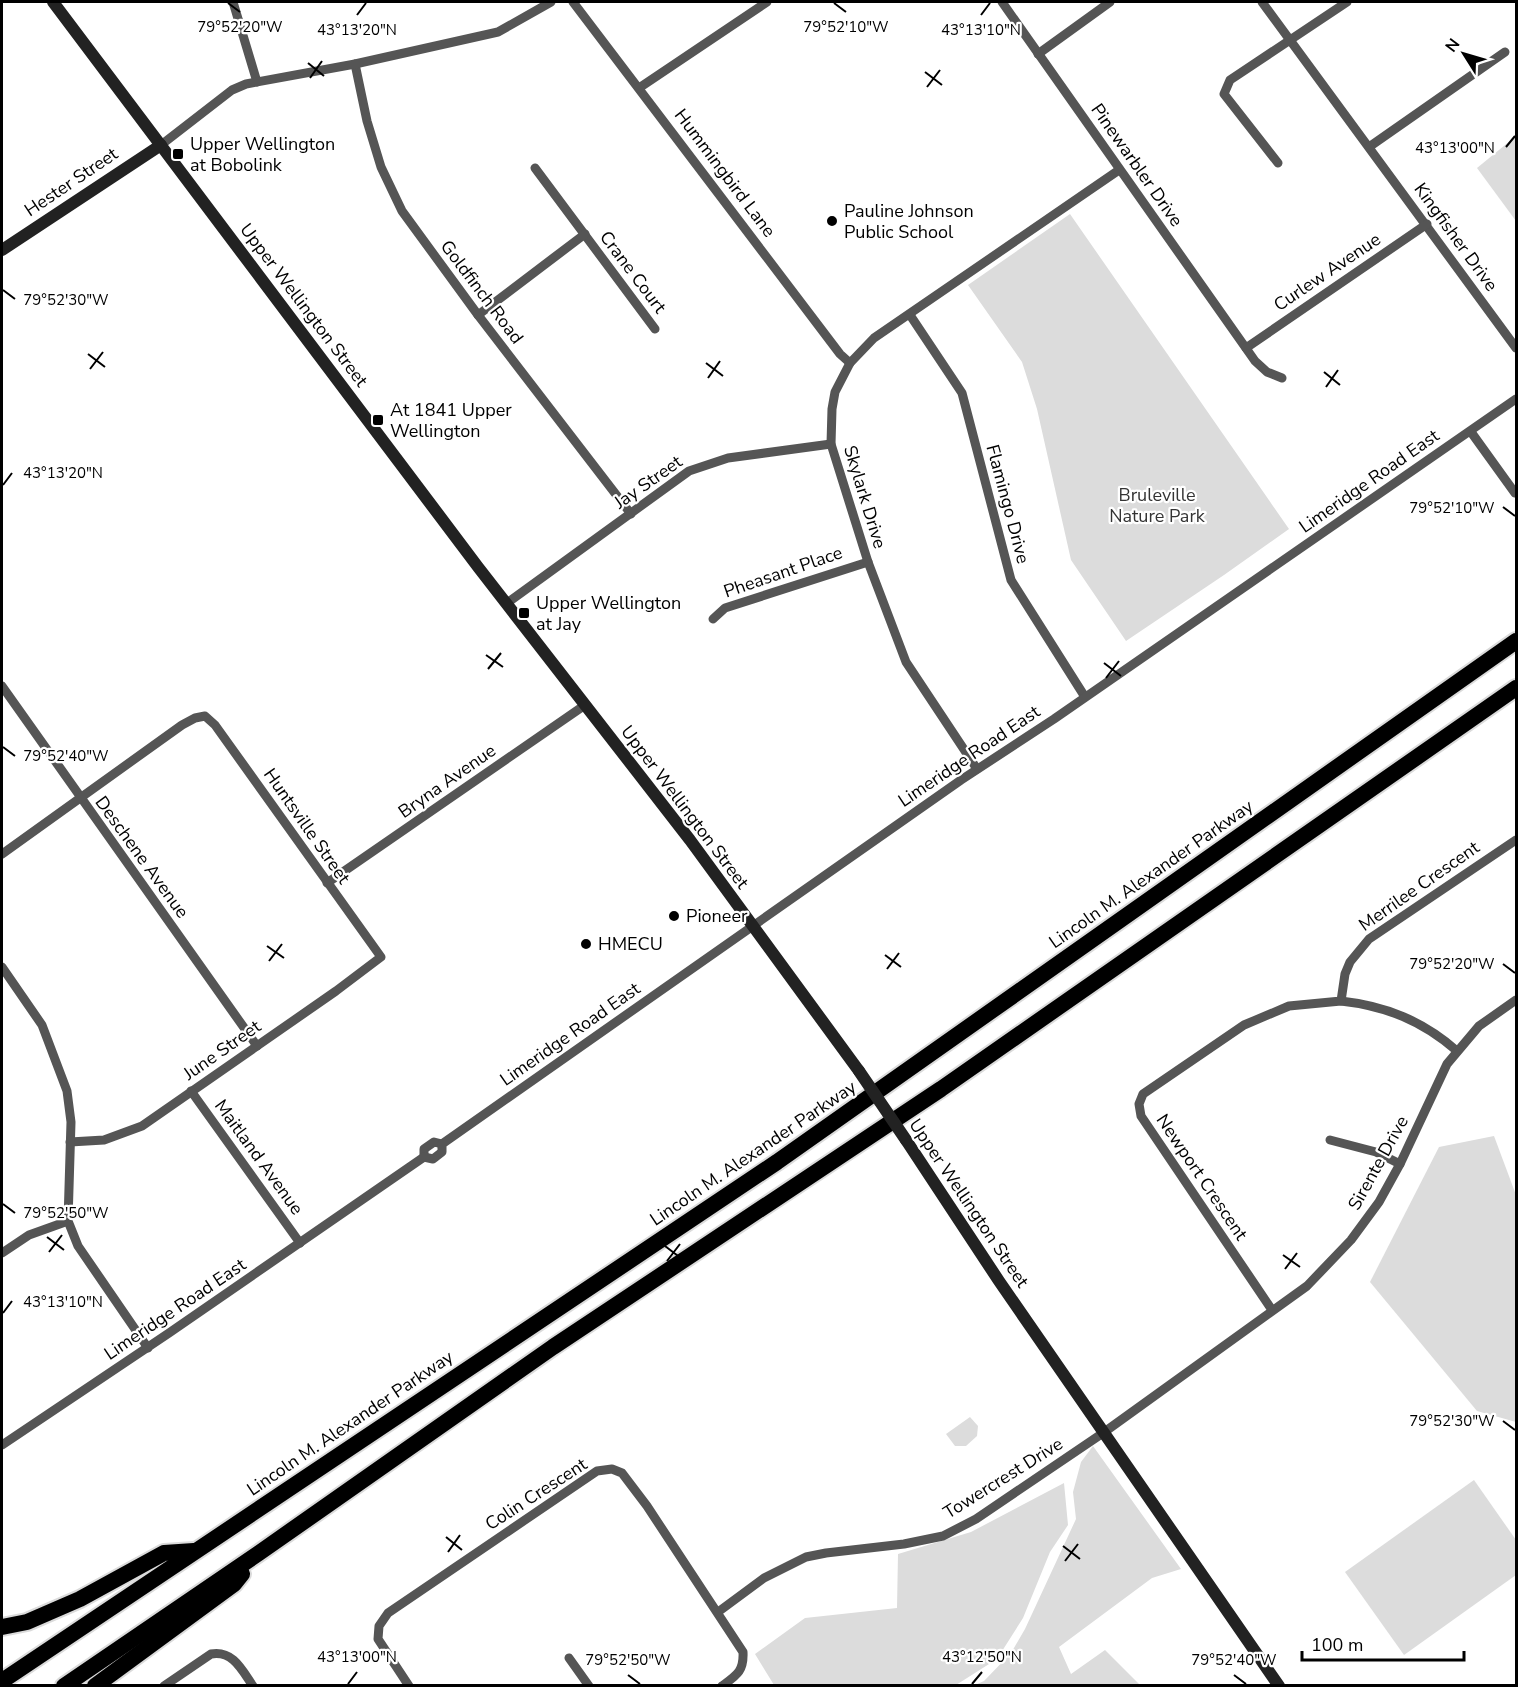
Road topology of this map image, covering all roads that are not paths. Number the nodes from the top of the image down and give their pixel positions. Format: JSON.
{"nodes":[{"id":1,"x":53,"y":2,"type":"edge"},
{"id":2,"x":233,"y":2,"type":"edge"},
{"id":3,"x":551,"y":2,"type":"edge"},
{"id":4,"x":573,"y":2,"type":"edge"},
{"id":5,"x":767,"y":2,"type":"edge"},
{"id":6,"x":1002,"y":2,"type":"edge"},
{"id":7,"x":1110,"y":2,"type":"edge"},
{"id":8,"x":1262,"y":2,"type":"edge"},
{"id":9,"x":1347,"y":2,"type":"edge"},
{"id":10,"x":1290,"y":40,"type":"junction"},
{"id":11,"x":1505,"y":52,"type":"dead end"},
{"id":12,"x":1038,"y":54,"type":"junction"},
{"id":13,"x":355,"y":64,"type":"junction"},
{"id":14,"x":257,"y":82,"type":"junction"},
{"id":15,"x":639,"y":88,"type":"junction"},
{"id":16,"x":160,"y":145,"type":"junction"},
{"id":17,"x":1369,"y":147,"type":"junction"},
{"id":18,"x":1278,"y":163,"type":"dead end"},
{"id":19,"x":535,"y":168,"type":"dead end"},
{"id":20,"x":1119,"y":170,"type":"junction"},
{"id":21,"x":1427,"y":225,"type":"junction"},
{"id":22,"x":585,"y":234,"type":"junction"},
{"id":23,"x":2,"y":250,"type":"edge"},
{"id":24,"x":478,"y":315,"type":"junction"},
{"id":25,"x":910,"y":315,"type":"junction"},
{"id":26,"x":655,"y":329,"type":"dead end"},
{"id":27,"x":1246,"y":348,"type":"junction"},
{"id":28,"x":1516,"y":348,"type":"edge"},
{"id":29,"x":850,"y":363,"type":"junction"},
{"id":30,"x":1282,"y":378,"type":"dead end"},
{"id":31,"x":1516,"y":399,"type":"edge"},
{"id":32,"x":1471,"y":432,"type":"junction"},
{"id":33,"x":831,"y":444,"type":"junction"},
{"id":34,"x":1515,"y":493,"type":"edge"},
{"id":35,"x":631,"y":514,"type":"junction"},
{"id":36,"x":868,"y":562,"type":"junction"},
{"id":37,"x":507,"y":603,"type":"junction"},
{"id":38,"x":713,"y":620,"type":"dead end"},
{"id":39,"x":1516,"y":629,"type":"edge"},
{"id":40,"x":1516,"y":641,"type":"edge"},
{"id":41,"x":2,"y":686,"type":"edge"},
{"id":42,"x":1516,"y":688,"type":"edge"},
{"id":43,"x":1446,"y":690,"type":"junction"},
{"id":44,"x":1084,"y":697,"type":"junction"},
{"id":45,"x":585,"y":705,"type":"junction"},
{"id":46,"x":977,"y":769,"type":"junction"},
{"id":47,"x":79,"y":797,"type":"junction"},
{"id":48,"x":1516,"y":840,"type":"edge"},
{"id":49,"x":2,"y":854,"type":"edge"},
{"id":50,"x":327,"y":884,"type":"junction"},
{"id":51,"x":753,"y":925,"type":"junction"},
{"id":52,"x":381,"y":957,"type":"joint"},
{"id":53,"x":2,"y":967,"type":"edge"},
{"id":54,"x":1516,"y":1000,"type":"edge"},
{"id":55,"x":1340,"y":1001,"type":"junction"},
{"id":56,"x":257,"y":1046,"type":"junction"},
{"id":57,"x":1457,"y":1051,"type":"junction"},
{"id":58,"x":191,"y":1091,"type":"junction"},
{"id":59,"x":1330,"y":1140,"type":"dead end"},
{"id":60,"x":70,"y":1142,"type":"junction"},
{"id":61,"x":1400,"y":1164,"type":"junction"},
{"id":62,"x":68,"y":1221,"type":"junction"},
{"id":63,"x":300,"y":1243,"type":"junction"},
{"id":64,"x":2,"y":1253,"type":"edge"},
{"id":65,"x":1272,"y":1310,"type":"junction"},
{"id":66,"x":148,"y":1348,"type":"junction"},
{"id":67,"x":1103,"y":1433,"type":"junction"},
{"id":68,"x":2,"y":1445,"type":"edge"},
{"id":69,"x":195,"y":1551,"type":"junction"},
{"id":70,"x":259,"y":1553,"type":"junction"},
{"id":71,"x":718,"y":1612,"type":"junction"},
{"id":72,"x":2,"y":1628,"type":"edge"},
{"id":73,"x":569,"y":1658,"type":"dead end"},
{"id":74,"x":2,"y":1681,"type":"edge"},
{"id":75,"x":64,"y":1686,"type":"edge"},
{"id":76,"x":95,"y":1686,"type":"edge"},
{"id":77,"x":164,"y":1686,"type":"edge"},
{"id":78,"x":253,"y":1686,"type":"edge"},
{"id":79,"x":409,"y":1686,"type":"edge"},
{"id":80,"x":588,"y":1686,"type":"edge"},
{"id":81,"x":722,"y":1686,"type":"edge"},
{"id":82,"x":1279,"y":1686,"type":"edge"}],
"edges":[{"from":1,"to":16,"type":"main road","name":"Upper Wellington Street"},
{"from":2,"to":14,"type":"street"},
{"from":3,"to":13,"type":"street"},
{"from":4,"to":15,"type":"street","name":"Hummingbird Lane"},
{"from":5,"to":15,"type":"street"},
{"from":6,"to":12,"type":"street","name":"Pinewarbler Drive"},
{"from":7,"to":12,"type":"street"},
{"from":8,"to":10,"type":"street","name":"Kingfisher Drive"},
{"from":9,"to":10,"type":"street"},
{"from":10,"to":17,"type":"street","name":"Kingfisher Drive"},
{"from":10,"to":18,"type":"street"},
{"from":11,"to":17,"type":"street"},
{"from":12,"to":20,"type":"street","name":"Pinewarbler Drive"},
{"from":13,"to":14,"type":"street"},
{"from":13,"to":24,"type":"street","name":"Goldfinch Road"},
{"from":14,"to":16,"type":"street"},
{"from":15,"to":29,"type":"street","name":"Hummingbird Lane"},
{"from":16,"to":23,"type":"main road","name":"Hester Street"},
{"from":16,"to":37,"type":"main road","name":"Upper Wellington Street"},
{"from":17,"to":21,"type":"street","name":"Kingfisher Drive"},
{"from":19,"to":22,"type":"street","name":"Crane Court"},
{"from":20,"to":25,"type":"street","name":"Skylark Drive"},
{"from":20,"to":27,"type":"street","name":"Pinewarbler Drive"},
{"from":21,"to":27,"type":"street","name":"Curlew Avenue"},
{"from":21,"to":28,"type":"street","name":"Kingfisher Drive"},
{"from":22,"to":24,"type":"street","name":"Crane Court"},
{"from":22,"to":26,"type":"street","name":"Crane Court"},
{"from":24,"to":35,"type":"street","name":"Goldfinch Road"},
{"from":25,"to":29,"type":"street","name":"Skylark Drive"},
{"from":25,"to":44,"type":"street","name":"Flamingo Drive"},
{"from":27,"to":30,"type":"street","name":"Pinewarbler Drive"},
{"from":29,"to":33,"type":"street","name":"Skylark Drive"},
{"from":31,"to":32,"type":"street","name":"Limeridge Road East"},
{"from":32,"to":34,"type":"street"},
{"from":32,"to":44,"type":"street","name":"Limeridge Road East"},
{"from":33,"to":35,"type":"street","name":"Jay Street"},
{"from":33,"to":36,"type":"street","name":"Skylark Drive"},
{"from":35,"to":37,"type":"street","name":"Jay Street"},
{"from":36,"to":38,"type":"street","name":"Pheasant Place"},
{"from":36,"to":46,"type":"street","name":"Skylark Drive"},
{"from":37,"to":45,"type":"main road","name":"Upper Wellington Street"},
{"from":39,"to":43,"type":"highway"},
{"from":40,"to":43,"type":"highway","name":"Lincoln M. Alexander Parkway"},
{"from":41,"to":47,"type":"street","name":"Deschene Avenue"},
{"from":42,"to":70,"type":"highway"},
{"from":43,"to":69,"type":"highway","name":"Lincoln M. Alexander Parkway"},
{"from":44,"to":46,"type":"street","name":"Limeridge Road East"},
{"from":45,"to":50,"type":"street","name":"Bryna Avenue"},
{"from":45,"to":51,"type":"main road","name":"Upper Wellington Street"},
{"from":46,"to":51,"type":"street","name":"Limeridge Road East"},
{"from":47,"to":49,"type":"street"},
{"from":47,"to":50,"type":"street","name":"Huntsville Street"},
{"from":47,"to":56,"type":"street","name":"Deschene Avenue"},
{"from":48,"to":55,"type":"street","name":"Merrilee Crescent"},
{"from":50,"to":52,"type":"street","name":"Huntsville Street"},
{"from":51,"to":63,"type":"street","name":"Limeridge Road East"},
{"from":51,"to":67,"type":"main road","name":"Upper Wellington Street","bridge":true},
{"from":52,"to":56,"type":"street","name":"June Street"},
{"from":53,"to":60,"type":"street"},
{"from":54,"to":57,"type":"street","name":"Sirente Drive"},
{"from":55,"to":57,"type":"street","name":"Newport Crescent"},
{"from":55,"to":65,"type":"street","name":"Newport Crescent"},
{"from":56,"to":58,"type":"street","name":"June Street"},
{"from":57,"to":61,"type":"street","name":"Sirente Drive"},
{"from":58,"to":60,"type":"street","name":"June Street"},
{"from":58,"to":63,"type":"street","name":"Maitland Avenue"},
{"from":59,"to":61,"type":"street"},
{"from":60,"to":62,"type":"street"},
{"from":61,"to":65,"type":"street","name":"Sirente Drive"},
{"from":62,"to":64,"type":"street"},
{"from":62,"to":66,"type":"street"},
{"from":63,"to":66,"type":"street","name":"Limeridge Road East"},
{"from":65,"to":67,"type":"street","name":"Sirente Drive"},
{"from":66,"to":68,"type":"street","name":"Limeridge Road East"},
{"from":67,"to":71,"type":"street","name":"Towercrest Drive"},
{"from":67,"to":82,"type":"main road","name":"Upper Wellington Street"},
{"from":69,"to":72,"type":"highway"},
{"from":69,"to":74,"type":"highway","name":"Lincoln M. Alexander Parkway"},
{"from":70,"to":75,"type":"highway"},
{"from":70,"to":76,"type":"highway"},
{"from":71,"to":79,"type":"street","name":"Colin Crescent"},
{"from":71,"to":81,"type":"street","name":"Colin Crescent"},
{"from":73,"to":80,"type":"street"},
{"from":77,"to":78,"type":"street"}]}
